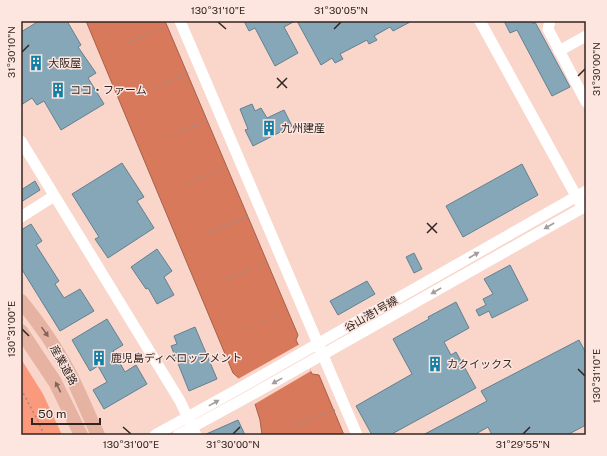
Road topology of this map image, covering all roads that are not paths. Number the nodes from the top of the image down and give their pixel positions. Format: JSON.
{"nodes":[{"id":1,"x":180,"y":21,"type":"edge"},
{"id":2,"x":480,"y":21,"type":"edge"},
{"id":3,"x":549,"y":21,"type":"edge"},
{"id":4,"x":586,"y":36,"type":"edge"},
{"id":5,"x":558,"y":51,"type":"junction"},
{"id":6,"x":586,"y":102,"type":"edge"},
{"id":7,"x":21,"y":141,"type":"edge"},
{"id":8,"x":581,"y":194,"type":"edge"},
{"id":9,"x":54,"y":196,"type":"junction"},
{"id":10,"x":585,"y":209,"type":"edge"},
{"id":11,"x":21,"y":217,"type":"edge"},
{"id":12,"x":21,"y":302,"type":"edge"},
{"id":13,"x":21,"y":331,"type":"edge"},
{"id":14,"x":318,"y":344,"type":"junction"},
{"id":15,"x":323,"y":355,"type":"junction"},
{"id":16,"x":192,"y":426,"type":"edge"},
{"id":17,"x":81,"y":435,"type":"edge"},
{"id":18,"x":98,"y":435,"type":"edge"},
{"id":19,"x":155,"y":435,"type":"edge"},
{"id":20,"x":178,"y":435,"type":"edge"},
{"id":21,"x":357,"y":435,"type":"edge"}],
"edges":[{"from":1,"to":14,"type":"street"},
{"from":2,"to":8,"type":"street"},
{"from":3,"to":5,"type":"street"},
{"from":4,"to":5,"type":"street"},
{"from":5,"to":6,"type":"street"},
{"from":7,"to":9,"type":"street"},
{"from":8,"to":10,"type":"street"},
{"from":14,"to":8,"type":"street","name":"谷山港1号線","one_way":true},
{"from":9,"to":11,"type":"street"},
{"from":9,"to":16,"type":"street"},
{"from":10,"to":15,"type":"street","name":"谷山港1号線","one_way":true},
{"from":12,"to":18,"type":"main road","name":"産業道路","one_way":true},
{"from":17,"to":13,"type":"main road","name":"産業道路","one_way":true},
{"from":14,"to":15,"type":"street"},
{"from":16,"to":14,"type":"street","name":"谷山港1号線","one_way":true},
{"from":15,"to":16,"type":"street","name":"谷山港1号線","one_way":true},
{"from":15,"to":21,"type":"street"},
{"from":16,"to":19,"type":"street","name":"谷山港1号線"},
{"from":16,"to":20,"type":"street","name":"谷山港1号線"}]}
